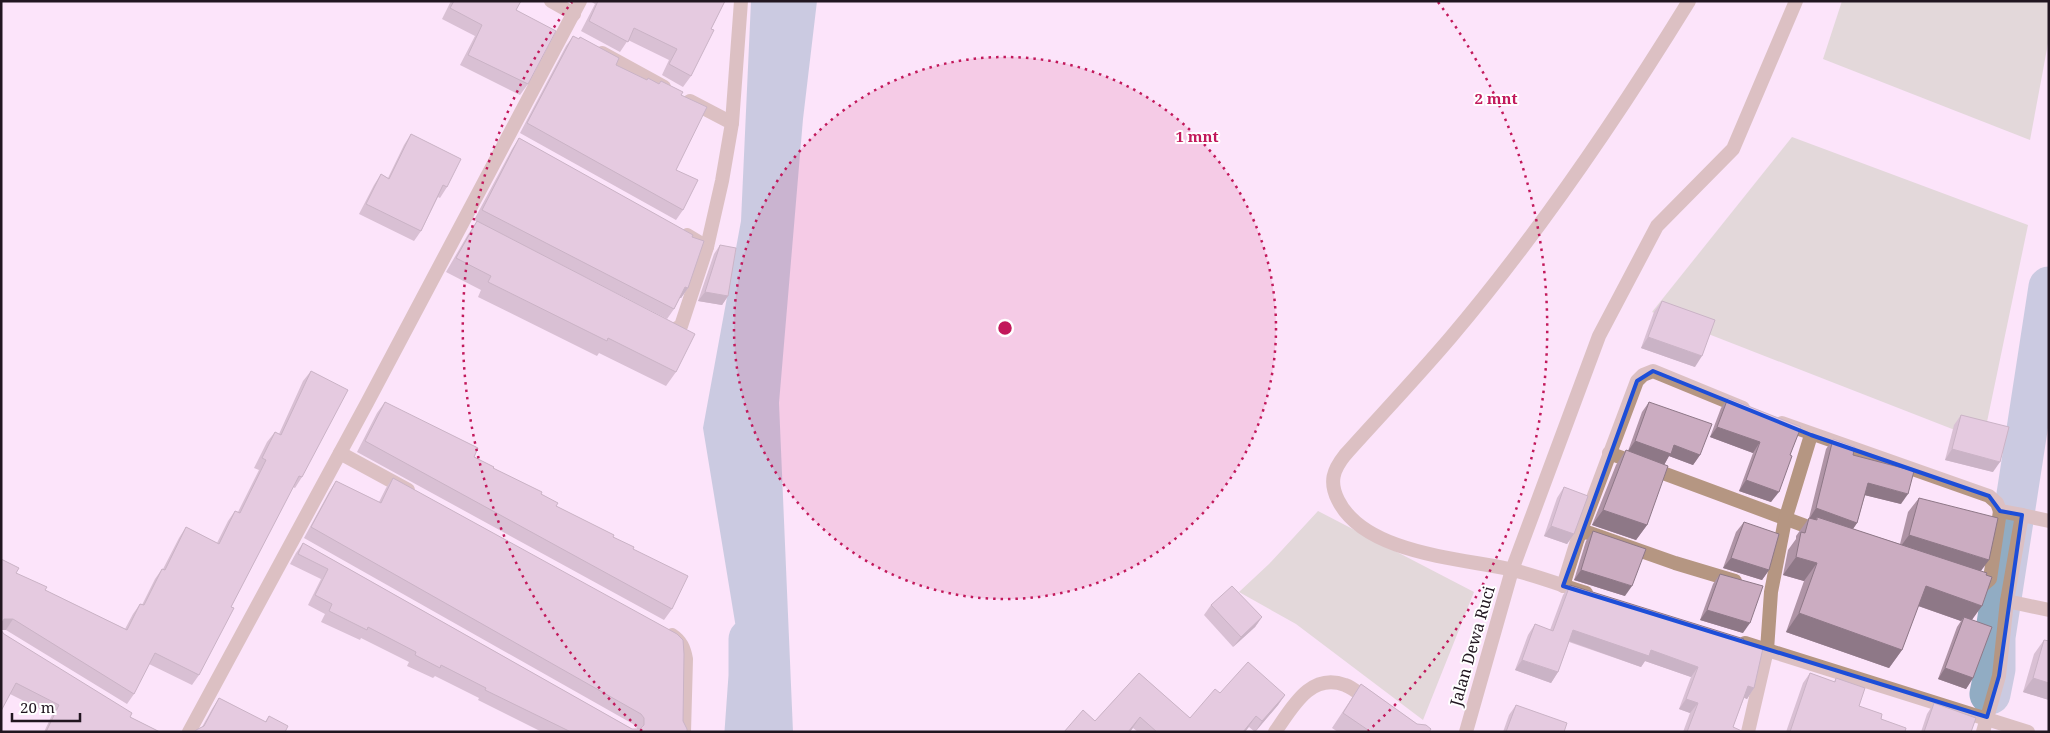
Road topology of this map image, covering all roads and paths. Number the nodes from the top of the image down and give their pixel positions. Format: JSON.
{"nodes":[{"id":1,"x":551,"y":1,"type":"edge"},
{"id":2,"x":580,"y":1,"type":"edge"},
{"id":3,"x":741,"y":1,"type":"edge"},
{"id":4,"x":1689,"y":1,"type":"edge"},
{"id":5,"x":1796,"y":1,"type":"edge"},
{"id":6,"x":574,"y":14,"type":"junction"},
{"id":7,"x":590,"y":46,"type":"edge"},
{"id":8,"x":732,"y":123,"type":"junction"},
{"id":9,"x":673,"y":228,"type":"edge"},
{"id":10,"x":708,"y":247,"type":"junction"},
{"id":11,"x":654,"y":322,"type":"edge"},
{"id":12,"x":1812,"y":435,"type":"junction"},
{"id":13,"x":340,"y":453,"type":"junction"},
{"id":14,"x":1610,"y":453,"type":"junction"},
{"id":15,"x":417,"y":495,"type":"edge"},
{"id":16,"x":2012,"y":513,"type":"junction"},
{"id":17,"x":1785,"y":520,"type":"junction"},
{"id":18,"x":2049,"y":522,"type":"edge"},
{"id":19,"x":1581,"y":532,"type":"junction"},
{"id":20,"x":1835,"y":537,"type":"edge"},
{"id":21,"x":1512,"y":570,"type":"junction"},
{"id":22,"x":1960,"y":579,"type":"edge"},
{"id":23,"x":1563,"y":586,"type":"junction"},
{"id":24,"x":1771,"y":592,"type":"junction"},
{"id":25,"x":1600,"y":598,"type":"edge"},
{"id":26,"x":2007,"y":601,"type":"junction"},
{"id":27,"x":2049,"y":610,"type":"edge"},
{"id":28,"x":657,"y":626,"type":"edge"},
{"id":29,"x":1730,"y":638,"type":"edge"},
{"id":30,"x":1767,"y":650,"type":"junction"},
{"id":31,"x":1383,"y":711,"type":"edge"},
{"id":32,"x":1987,"y":717,"type":"junction"},
{"id":33,"x":189,"y":732,"type":"edge"},
{"id":34,"x":684,"y":732,"type":"edge"},
{"id":35,"x":1275,"y":732,"type":"edge"},
{"id":36,"x":1466,"y":732,"type":"edge"},
{"id":37,"x":1748,"y":732,"type":"edge"},
{"id":38,"x":1983,"y":732,"type":"edge"},
{"id":39,"x":2028,"y":732,"type":"edge"}],
"edges":[{"from":1,"to":6,"type":"street"},
{"from":2,"to":6,"type":"street"},
{"from":3,"to":8,"type":"street"},
{"from":4,"to":21,"type":"street"},
{"from":5,"to":21,"type":"street","name":"Jalan Dewa Ruci"},
{"from":6,"to":13,"type":"street"},
{"from":7,"to":8,"type":"street"},
{"from":8,"to":10,"type":"street"},
{"from":9,"to":10,"type":"street"},
{"from":10,"to":11,"type":"street"},
{"from":12,"to":14,"type":"street"},
{"from":12,"to":16,"type":"street"},
{"from":12,"to":17,"type":"street"},
{"from":13,"to":15,"type":"street"},
{"from":13,"to":33,"type":"street"},
{"from":14,"to":17,"type":"street"},
{"from":14,"to":19,"type":"street"},
{"from":16,"to":18,"type":"street"},
{"from":16,"to":22,"type":"street"},
{"from":16,"to":26,"type":"street"},
{"from":17,"to":20,"type":"street"},
{"from":17,"to":24,"type":"street"},
{"from":19,"to":23,"type":"street"},
{"from":19,"to":24,"type":"street"},
{"from":21,"to":23,"type":"street"},
{"from":21,"to":36,"type":"street","name":"Jalan Dewa Ruci"},
{"from":23,"to":25,"type":"street"},
{"from":24,"to":30,"type":"street"},
{"from":26,"to":27,"type":"street"},
{"from":26,"to":32,"type":"street"},
{"from":28,"to":34,"type":"street"},
{"from":29,"to":30,"type":"street"},
{"from":30,"to":32,"type":"street"},
{"from":30,"to":37,"type":"street"},
{"from":31,"to":35,"type":"street"},
{"from":32,"to":38,"type":"street"},
{"from":32,"to":39,"type":"street"}]}
